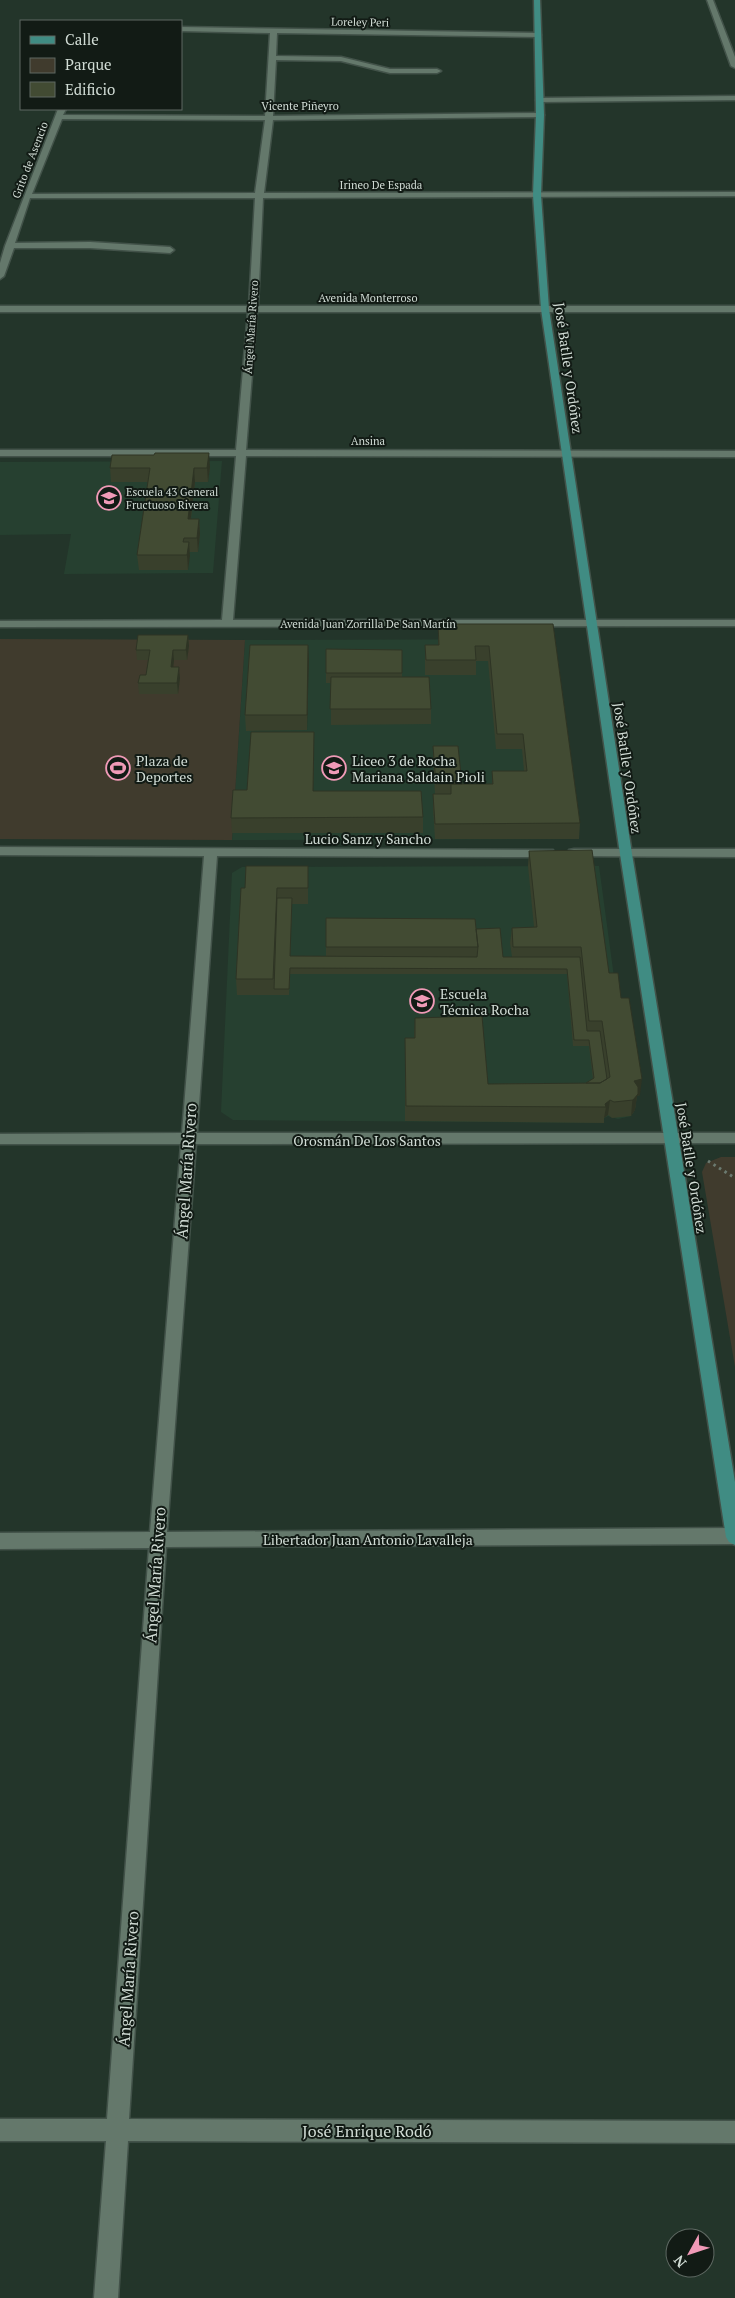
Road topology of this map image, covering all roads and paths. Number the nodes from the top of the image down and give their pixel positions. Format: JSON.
{"nodes":[{"id":1,"x":537,"y":0,"type":"edge"},
{"id":2,"x":710,"y":0,"type":"edge"},
{"id":3,"x":182,"y":29,"type":"edge"},
{"id":4,"x":274,"y":31,"type":"junction"},
{"id":5,"x":538,"y":35,"type":"junction"},
{"id":6,"x":273,"y":58,"type":"junction"},
{"id":7,"x":735,"y":66,"type":"edge"},
{"id":8,"x":436,"y":71,"type":"dead end"},
{"id":9,"x":735,"y":98,"type":"edge"},
{"id":10,"x":540,"y":100,"type":"junction"},
{"id":11,"x":60,"y":113,"type":"edge"},
{"id":12,"x":540,"y":115,"type":"junction"},
{"id":13,"x":269,"y":118,"type":"junction"},
{"id":14,"x":735,"y":194,"type":"edge"},
{"id":15,"x":537,"y":195,"type":"junction"},
{"id":16,"x":27,"y":196,"type":"junction"},
{"id":17,"x":259,"y":197,"type":"junction"},
{"id":18,"x":9,"y":246,"type":"junction"},
{"id":19,"x":170,"y":250,"type":"dead end"},
{"id":20,"x":0,"y":276,"type":"edge"},
{"id":21,"x":0,"y":309,"type":"edge"},
{"id":22,"x":253,"y":309,"type":"junction"},
{"id":23,"x":545,"y":309,"type":"junction"},
{"id":24,"x":735,"y":309,"type":"edge"},
{"id":25,"x":242,"y":452,"type":"junction"},
{"id":26,"x":0,"y":453,"type":"edge"},
{"id":27,"x":565,"y":454,"type":"junction"},
{"id":28,"x":735,"y":454,"type":"edge"},
{"id":29,"x":735,"y":622,"type":"edge"},
{"id":30,"x":0,"y":624,"type":"edge"},
{"id":31,"x":227,"y":624,"type":"junction"},
{"id":32,"x":592,"y":624,"type":"junction"},
{"id":33,"x":0,"y":851,"type":"edge"},
{"id":34,"x":211,"y":852,"type":"junction"},
{"id":35,"x":735,"y":853,"type":"edge"},
{"id":36,"x":626,"y":854,"type":"junction"},
{"id":37,"x":735,"y":1138,"type":"edge"},
{"id":38,"x":0,"y":1139,"type":"edge"},
{"id":39,"x":672,"y":1139,"type":"junction"},
{"id":40,"x":188,"y":1140,"type":"junction"},
{"id":41,"x":735,"y":1537,"type":"edge"},
{"id":42,"x":158,"y":1540,"type":"junction"},
{"id":43,"x":0,"y":1541,"type":"edge"},
{"id":44,"x":0,"y":2130,"type":"edge"},
{"id":45,"x":118,"y":2130,"type":"junction"},
{"id":46,"x":735,"y":2132,"type":"edge"},
{"id":47,"x":106,"y":2298,"type":"edge"}],
"edges":[{"from":1,"to":5,"type":"main road","name":"José Batlle y Ordóñez"},
{"from":2,"to":7,"type":"street"},
{"from":3,"to":4,"type":"street","name":"Loreley Peri"},
{"from":4,"to":5,"type":"street","name":"Loreley Peri"},
{"from":4,"to":6,"type":"street","name":"Ángel María Rivero"},
{"from":5,"to":10,"type":"main road","name":"José Batlle y Ordóñez"},
{"from":6,"to":8,"type":"street"},
{"from":6,"to":13,"type":"street","name":"Ángel María Rivero"},
{"from":9,"to":10,"type":"street"},
{"from":10,"to":12,"type":"main road","name":"José Batlle y Ordóñez"},
{"from":11,"to":13,"type":"street","name":"Vicente Piñeyro"},
{"from":11,"to":16,"type":"street","name":"Grito de Asencio"},
{"from":12,"to":13,"type":"street","name":"Vicente Piñeyro"},
{"from":12,"to":15,"type":"main road","name":"José Batlle y Ordóñez"},
{"from":13,"to":17,"type":"street","name":"Ángel María Rivero"},
{"from":14,"to":15,"type":"street","name":"Irineo De Espada"},
{"from":15,"to":17,"type":"street","name":"Irineo De Espada"},
{"from":15,"to":23,"type":"main road","name":"José Batlle y Ordóñez"},
{"from":16,"to":17,"type":"street","name":"Irineo De Espada"},
{"from":16,"to":18,"type":"street","name":"Grito de Asencio"},
{"from":17,"to":22,"type":"street","name":"Ángel María Rivero"},
{"from":18,"to":19,"type":"street"},
{"from":18,"to":20,"type":"street","name":"Grito de Asencio"},
{"from":21,"to":22,"type":"street","name":"Avenida Monterroso"},
{"from":22,"to":23,"type":"street","name":"Avenida Monterroso"},
{"from":22,"to":25,"type":"street","name":"Ángel María Rivero"},
{"from":23,"to":24,"type":"street","name":"Avenida Monterroso"},
{"from":23,"to":27,"type":"main road","name":"José Batlle y Ordóñez"},
{"from":25,"to":26,"type":"street","name":"Ansina"},
{"from":25,"to":27,"type":"street","name":"Ansina"},
{"from":25,"to":31,"type":"street","name":"Ángel María Rivero"},
{"from":27,"to":28,"type":"street","name":"Ansina"},
{"from":27,"to":32,"type":"main road","name":"José Batlle y Ordóñez"},
{"from":29,"to":32,"type":"street","name":"Avenida Juan Zorrilla De San Martín"},
{"from":30,"to":31,"type":"street","name":"Avenida Juan Zorrilla De San Martín"},
{"from":31,"to":32,"type":"street","name":"Avenida Juan Zorrilla De San Martín"},
{"from":32,"to":36,"type":"main road","name":"José Batlle y Ordóñez"},
{"from":33,"to":34,"type":"street","name":"Lucio Sanz y Sancho"},
{"from":34,"to":36,"type":"street","name":"Lucio Sanz y Sancho"},
{"from":34,"to":40,"type":"street","name":"Ángel María Rivero"},
{"from":35,"to":36,"type":"street","name":"Lucio Sanz y Sancho"},
{"from":36,"to":39,"type":"main road","name":"José Batlle y Ordóñez"},
{"from":37,"to":39,"type":"street","name":"Orosmán De Los Santos"},
{"from":38,"to":40,"type":"street","name":"Orosmán De Los Santos"},
{"from":39,"to":40,"type":"street","name":"Orosmán De Los Santos"},
{"from":39,"to":41,"type":"main road","name":"José Batlle y Ordóñez"},
{"from":40,"to":42,"type":"street","name":"Ángel María Rivero"},
{"from":41,"to":42,"type":"street","name":"Libertador Juan Antonio Lavalleja"},
{"from":42,"to":43,"type":"street","name":"Libertador Juan Antonio Lavalleja"},
{"from":42,"to":45,"type":"street","name":"Ángel María Rivero"},
{"from":44,"to":45,"type":"street","name":"José Enrique Rodó"},
{"from":45,"to":46,"type":"street","name":"José Enrique Rodó"},
{"from":45,"to":47,"type":"street","name":"Ángel María Rivero"}]}
